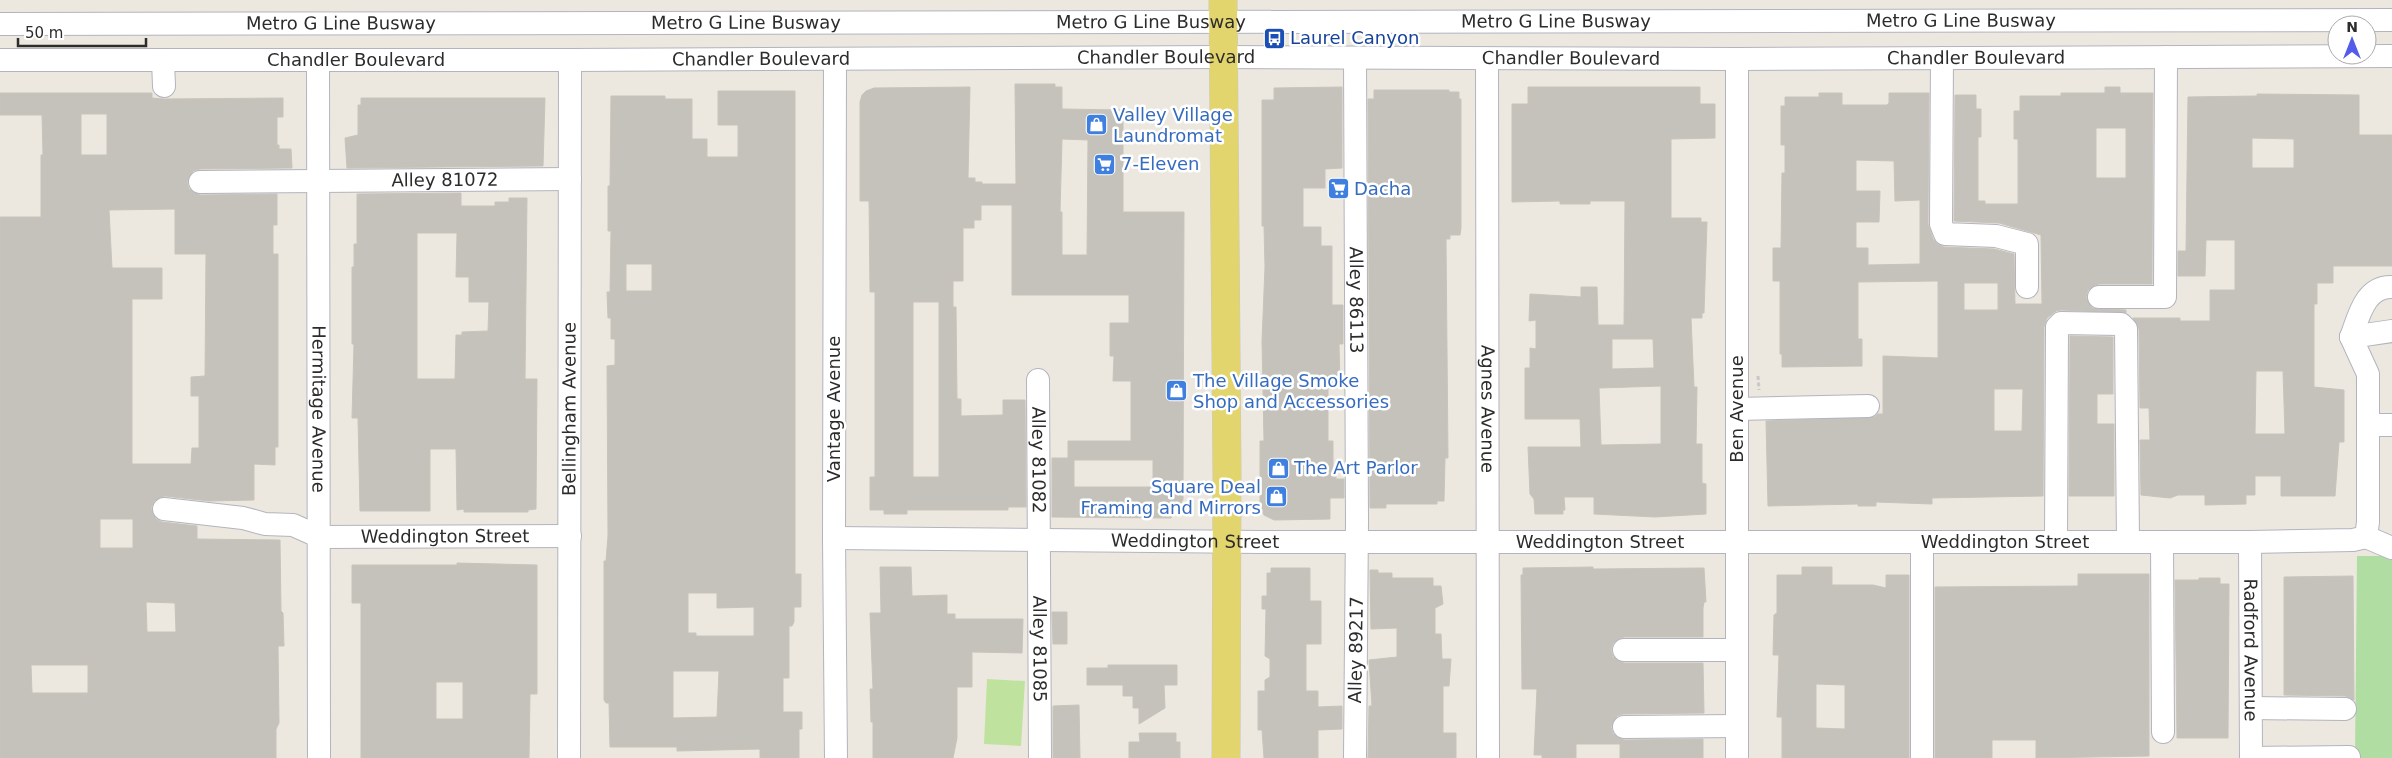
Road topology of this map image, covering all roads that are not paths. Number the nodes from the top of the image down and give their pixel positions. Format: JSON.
{"nodes":[{"id":1,"x":1223,"y":11,"type":"edge"},
{"id":2,"x":2392,"y":20,"type":"edge"},
{"id":3,"x":0,"y":24,"type":"edge"},
{"id":4,"x":2392,"y":56,"type":"edge"},
{"id":5,"x":1222,"y":57,"type":"junction"},
{"id":6,"x":2166,"y":57,"type":"junction"},
{"id":7,"x":1942,"y":58,"type":"junction"},
{"id":8,"x":835,"y":59,"type":"junction"},
{"id":9,"x":1355,"y":59,"type":"junction"},
{"id":10,"x":1487,"y":59,"type":"junction"},
{"id":11,"x":1738,"y":59,"type":"junction"},
{"id":12,"x":0,"y":60,"type":"edge"},
{"id":13,"x":163,"y":60,"type":"junction"},
{"id":14,"x":318,"y":60,"type":"junction"},
{"id":15,"x":570,"y":60,"type":"junction"},
{"id":16,"x":164,"y":86,"type":"dead end"},
{"id":17,"x":570,"y":180,"type":"junction"},
{"id":18,"x":200,"y":182,"type":"dead end"},
{"id":19,"x":319,"y":182,"type":"junction"},
{"id":20,"x":2027,"y":287,"type":"dead end"},
{"id":21,"x":2392,"y":287,"type":"edge"},
{"id":22,"x":2099,"y":297,"type":"dead end"},
{"id":23,"x":2392,"y":330,"type":"edge"},
{"id":24,"x":2351,"y":337,"type":"junction"},
{"id":25,"x":1038,"y":380,"type":"dead end"},
{"id":26,"x":1868,"y":406,"type":"dead end"},
{"id":27,"x":1737,"y":409,"type":"junction"},
{"id":28,"x":2368,"y":425,"type":"junction"},
{"id":29,"x":2392,"y":425,"type":"edge"},
{"id":30,"x":164,"y":509,"type":"dead end"},
{"id":31,"x":570,"y":536,"type":"junction"},
{"id":32,"x":320,"y":537,"type":"junction"},
{"id":33,"x":2366,"y":537,"type":"junction"},
{"id":34,"x":834,"y":538,"type":"junction"},
{"id":35,"x":1037,"y":539,"type":"junction"},
{"id":36,"x":1227,"y":542,"type":"junction"},
{"id":37,"x":1357,"y":542,"type":"junction"},
{"id":38,"x":1737,"y":542,"type":"junction"},
{"id":39,"x":1922,"y":542,"type":"junction"},
{"id":40,"x":2056,"y":542,"type":"junction"},
{"id":41,"x":2128,"y":542,"type":"junction"},
{"id":42,"x":2162,"y":542,"type":"junction"},
{"id":43,"x":2250,"y":542,"type":"junction"},
{"id":44,"x":1486,"y":543,"type":"junction"},
{"id":45,"x":2392,"y":548,"type":"edge"},
{"id":46,"x":1624,"y":650,"type":"dead end"},
{"id":47,"x":1736,"y":650,"type":"junction"},
{"id":48,"x":2251,"y":708,"type":"junction"},
{"id":49,"x":2345,"y":709,"type":"dead end"},
{"id":50,"x":1624,"y":726,"type":"dead end"},
{"id":51,"x":1737,"y":726,"type":"junction"},
{"id":52,"x":2163,"y":732,"type":"dead end"},
{"id":53,"x":2349,"y":757,"type":"edge"},
{"id":54,"x":318,"y":758,"type":"edge"},
{"id":55,"x":569,"y":758,"type":"edge"},
{"id":56,"x":836,"y":758,"type":"edge"},
{"id":57,"x":1040,"y":758,"type":"edge"},
{"id":58,"x":1226,"y":758,"type":"edge"},
{"id":59,"x":1355,"y":758,"type":"edge"},
{"id":60,"x":1488,"y":758,"type":"edge"},
{"id":61,"x":1737,"y":758,"type":"edge"},
{"id":62,"x":1922,"y":758,"type":"edge"},
{"id":63,"x":2251,"y":758,"type":"edge"}],
"edges":[{"from":1,"to":2,"type":"street","name":"Metro G Line Busway"},
{"from":1,"to":3,"type":"street","name":"Metro G Line Busway"},
{"from":1,"to":5,"type":"main road"},
{"from":4,"to":6,"type":"street","name":"Chandler Boulevard"},
{"from":5,"to":8,"type":"street","name":"Chandler Boulevard"},
{"from":5,"to":9,"type":"street","name":"Chandler Boulevard"},
{"from":5,"to":36,"type":"main road"},
{"from":6,"to":7,"type":"street","name":"Chandler Boulevard"},
{"from":6,"to":22,"type":"street"},
{"from":7,"to":11,"type":"street","name":"Chandler Boulevard"},
{"from":7,"to":20,"type":"street"},
{"from":8,"to":15,"type":"street","name":"Chandler Boulevard"},
{"from":8,"to":34,"type":"street","name":"Vantage Avenue"},
{"from":9,"to":10,"type":"street","name":"Chandler Boulevard"},
{"from":9,"to":37,"type":"street","name":"Alley 86113"},
{"from":10,"to":11,"type":"street","name":"Chandler Boulevard"},
{"from":10,"to":44,"type":"street","name":"Agnes Avenue"},
{"from":11,"to":27,"type":"street","name":"Ben Avenue"},
{"from":12,"to":13,"type":"street","name":"Chandler Boulevard"},
{"from":13,"to":14,"type":"street","name":"Chandler Boulevard"},
{"from":13,"to":16,"type":"street"},
{"from":14,"to":15,"type":"street","name":"Chandler Boulevard"},
{"from":14,"to":19,"type":"street","name":"Hermitage Avenue"},
{"from":15,"to":17,"type":"street","name":"Bellingham Avenue"},
{"from":17,"to":19,"type":"street","name":"Alley 81072"},
{"from":17,"to":31,"type":"street","name":"Bellingham Avenue"},
{"from":18,"to":19,"type":"street","name":"Alley 81072"},
{"from":19,"to":32,"type":"street","name":"Hermitage Avenue"},
{"from":21,"to":24,"type":"street"},
{"from":23,"to":24,"type":"street"},
{"from":24,"to":28,"type":"street"},
{"from":25,"to":35,"type":"street","name":"Alley 81082"},
{"from":26,"to":27,"type":"street"},
{"from":27,"to":38,"type":"street","name":"Ben Avenue"},
{"from":28,"to":29,"type":"street"},
{"from":28,"to":33,"type":"street"},
{"from":30,"to":32,"type":"street"},
{"from":31,"to":32,"type":"street","name":"Weddington Street"},
{"from":31,"to":55,"type":"street","name":"Bellingham Avenue"},
{"from":32,"to":54,"type":"street","name":"Hermitage Avenue"},
{"from":33,"to":43,"type":"street","name":"Weddington Street"},
{"from":33,"to":45,"type":"street"},
{"from":34,"to":35,"type":"street","name":"Weddington Street"},
{"from":34,"to":56,"type":"street","name":"Vantage Avenue"},
{"from":35,"to":36,"type":"street","name":"Weddington Street"},
{"from":35,"to":57,"type":"street","name":"Alley 81085"},
{"from":36,"to":37,"type":"street","name":"Weddington Street"},
{"from":36,"to":58,"type":"main road"},
{"from":37,"to":44,"type":"street","name":"Weddington Street"},
{"from":37,"to":59,"type":"street","name":"Alley 89217"},
{"from":38,"to":39,"type":"street","name":"Weddington Street"},
{"from":38,"to":44,"type":"street","name":"Weddington Street"},
{"from":38,"to":47,"type":"street","name":"Ben Avenue"},
{"from":39,"to":40,"type":"street","name":"Weddington Street"},
{"from":39,"to":62,"type":"street"},
{"from":40,"to":41,"type":"street","name":"Weddington Street"},
{"from":40,"to":41,"type":"street"},
{"from":41,"to":42,"type":"street","name":"Weddington Street"},
{"from":42,"to":43,"type":"street","name":"Weddington Street"},
{"from":42,"to":52,"type":"street"},
{"from":43,"to":48,"type":"street","name":"Radford Avenue"},
{"from":44,"to":60,"type":"street","name":"Agnes Avenue"},
{"from":46,"to":47,"type":"street"},
{"from":47,"to":51,"type":"street","name":"Ben Avenue"},
{"from":48,"to":49,"type":"street"},
{"from":48,"to":63,"type":"street","name":"Radford Avenue"},
{"from":50,"to":51,"type":"street"},
{"from":51,"to":61,"type":"street","name":"Ben Avenue"},
{"from":53,"to":63,"type":"street"}]}
